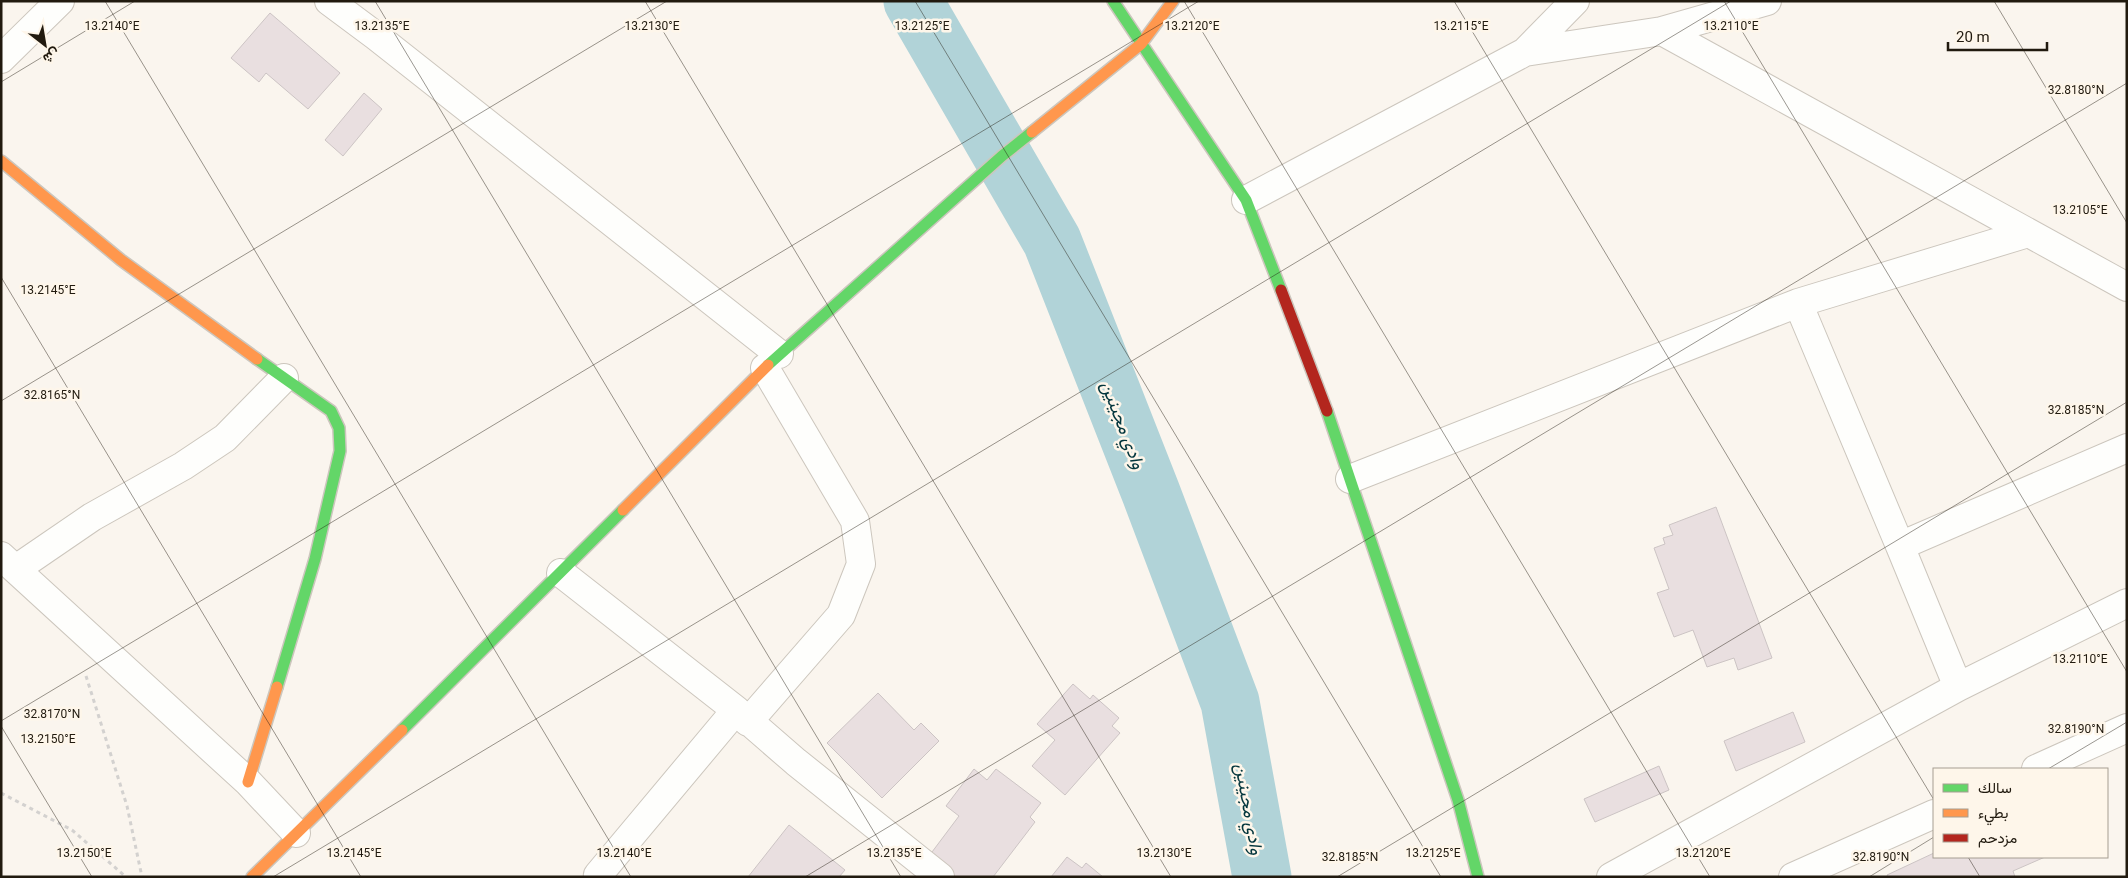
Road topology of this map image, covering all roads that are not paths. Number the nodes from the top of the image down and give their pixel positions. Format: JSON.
{"nodes":[{"id":1,"x":60,"y":1,"type":"edge"},
{"id":2,"x":329,"y":1,"type":"edge"},
{"id":3,"x":1113,"y":1,"type":"edge"},
{"id":4,"x":1173,"y":1,"type":"edge"},
{"id":5,"x":1576,"y":1,"type":"edge"},
{"id":6,"x":1767,"y":1,"type":"edge"},
{"id":7,"x":1662,"y":32,"type":"junction"},
{"id":8,"x":1141,"y":44,"type":"junction"},
{"id":9,"x":1525,"y":52,"type":"junction"},
{"id":10,"x":1,"y":60,"type":"edge"},
{"id":11,"x":1,"y":161,"type":"edge"},
{"id":12,"x":1246,"y":200,"type":"junction"},
{"id":13,"x":2028,"y":233,"type":"junction"},
{"id":14,"x":2127,"y":287,"type":"edge"},
{"id":15,"x":1798,"y":303,"type":"junction"},
{"id":16,"x":772,"y":361,"type":"junction"},
{"id":17,"x":284,"y":378,"type":"junction"},
{"id":18,"x":2127,"y":448,"type":"edge"},
{"id":19,"x":1350,"y":479,"type":"junction"},
{"id":20,"x":1900,"y":546,"type":"junction"},
{"id":21,"x":8,"y":563,"type":"edge"},
{"id":22,"x":561,"y":573,"type":"junction"},
{"id":23,"x":2127,"y":603,"type":"edge"},
{"id":24,"x":1958,"y":687,"type":"junction"},
{"id":25,"x":742,"y":716,"type":"junction"},
{"id":26,"x":2127,"y":728,"type":"edge"},
{"id":27,"x":2038,"y":768,"type":"edge"},
{"id":28,"x":248,"y":782,"type":"junction"},
{"id":29,"x":1933,"y":814,"type":"edge"},
{"id":30,"x":296,"y":833,"type":"junction"},
{"id":31,"x":598,"y":876,"type":"edge"},
{"id":32,"x":252,"y":877,"type":"edge"},
{"id":33,"x":940,"y":877,"type":"edge"},
{"id":34,"x":1478,"y":877,"type":"edge"},
{"id":35,"x":1611,"y":877,"type":"edge"},
{"id":36,"x":1793,"y":877,"type":"edge"}],
"edges":[{"from":1,"to":10,"type":"street"},
{"from":2,"to":16,"type":"street"},
{"from":3,"to":8,"type":"street"},
{"from":4,"to":8,"type":"street"},
{"from":5,"to":9,"type":"street"},
{"from":6,"to":7,"type":"street"},
{"from":7,"to":9,"type":"street"},
{"from":7,"to":13,"type":"street"},
{"from":8,"to":12,"type":"street"},
{"from":8,"to":16,"type":"street"},
{"from":9,"to":12,"type":"street"},
{"from":11,"to":17,"type":"street"},
{"from":12,"to":19,"type":"street"},
{"from":13,"to":14,"type":"street"},
{"from":13,"to":15,"type":"street"},
{"from":15,"to":19,"type":"street"},
{"from":15,"to":20,"type":"street"},
{"from":16,"to":22,"type":"street"},
{"from":16,"to":25,"type":"street"},
{"from":17,"to":21,"type":"street"},
{"from":17,"to":28,"type":"street"},
{"from":18,"to":20,"type":"street"},
{"from":19,"to":34,"type":"street"},
{"from":20,"to":24,"type":"street"},
{"from":21,"to":28,"type":"street"},
{"from":22,"to":25,"type":"street"},
{"from":22,"to":30,"type":"street"},
{"from":23,"to":24,"type":"street"},
{"from":24,"to":35,"type":"street"},
{"from":25,"to":31,"type":"street"},
{"from":25,"to":33,"type":"street"},
{"from":26,"to":27,"type":"street"},
{"from":28,"to":30,"type":"street"},
{"from":29,"to":36,"type":"street"},
{"from":30,"to":32,"type":"street"}]}
